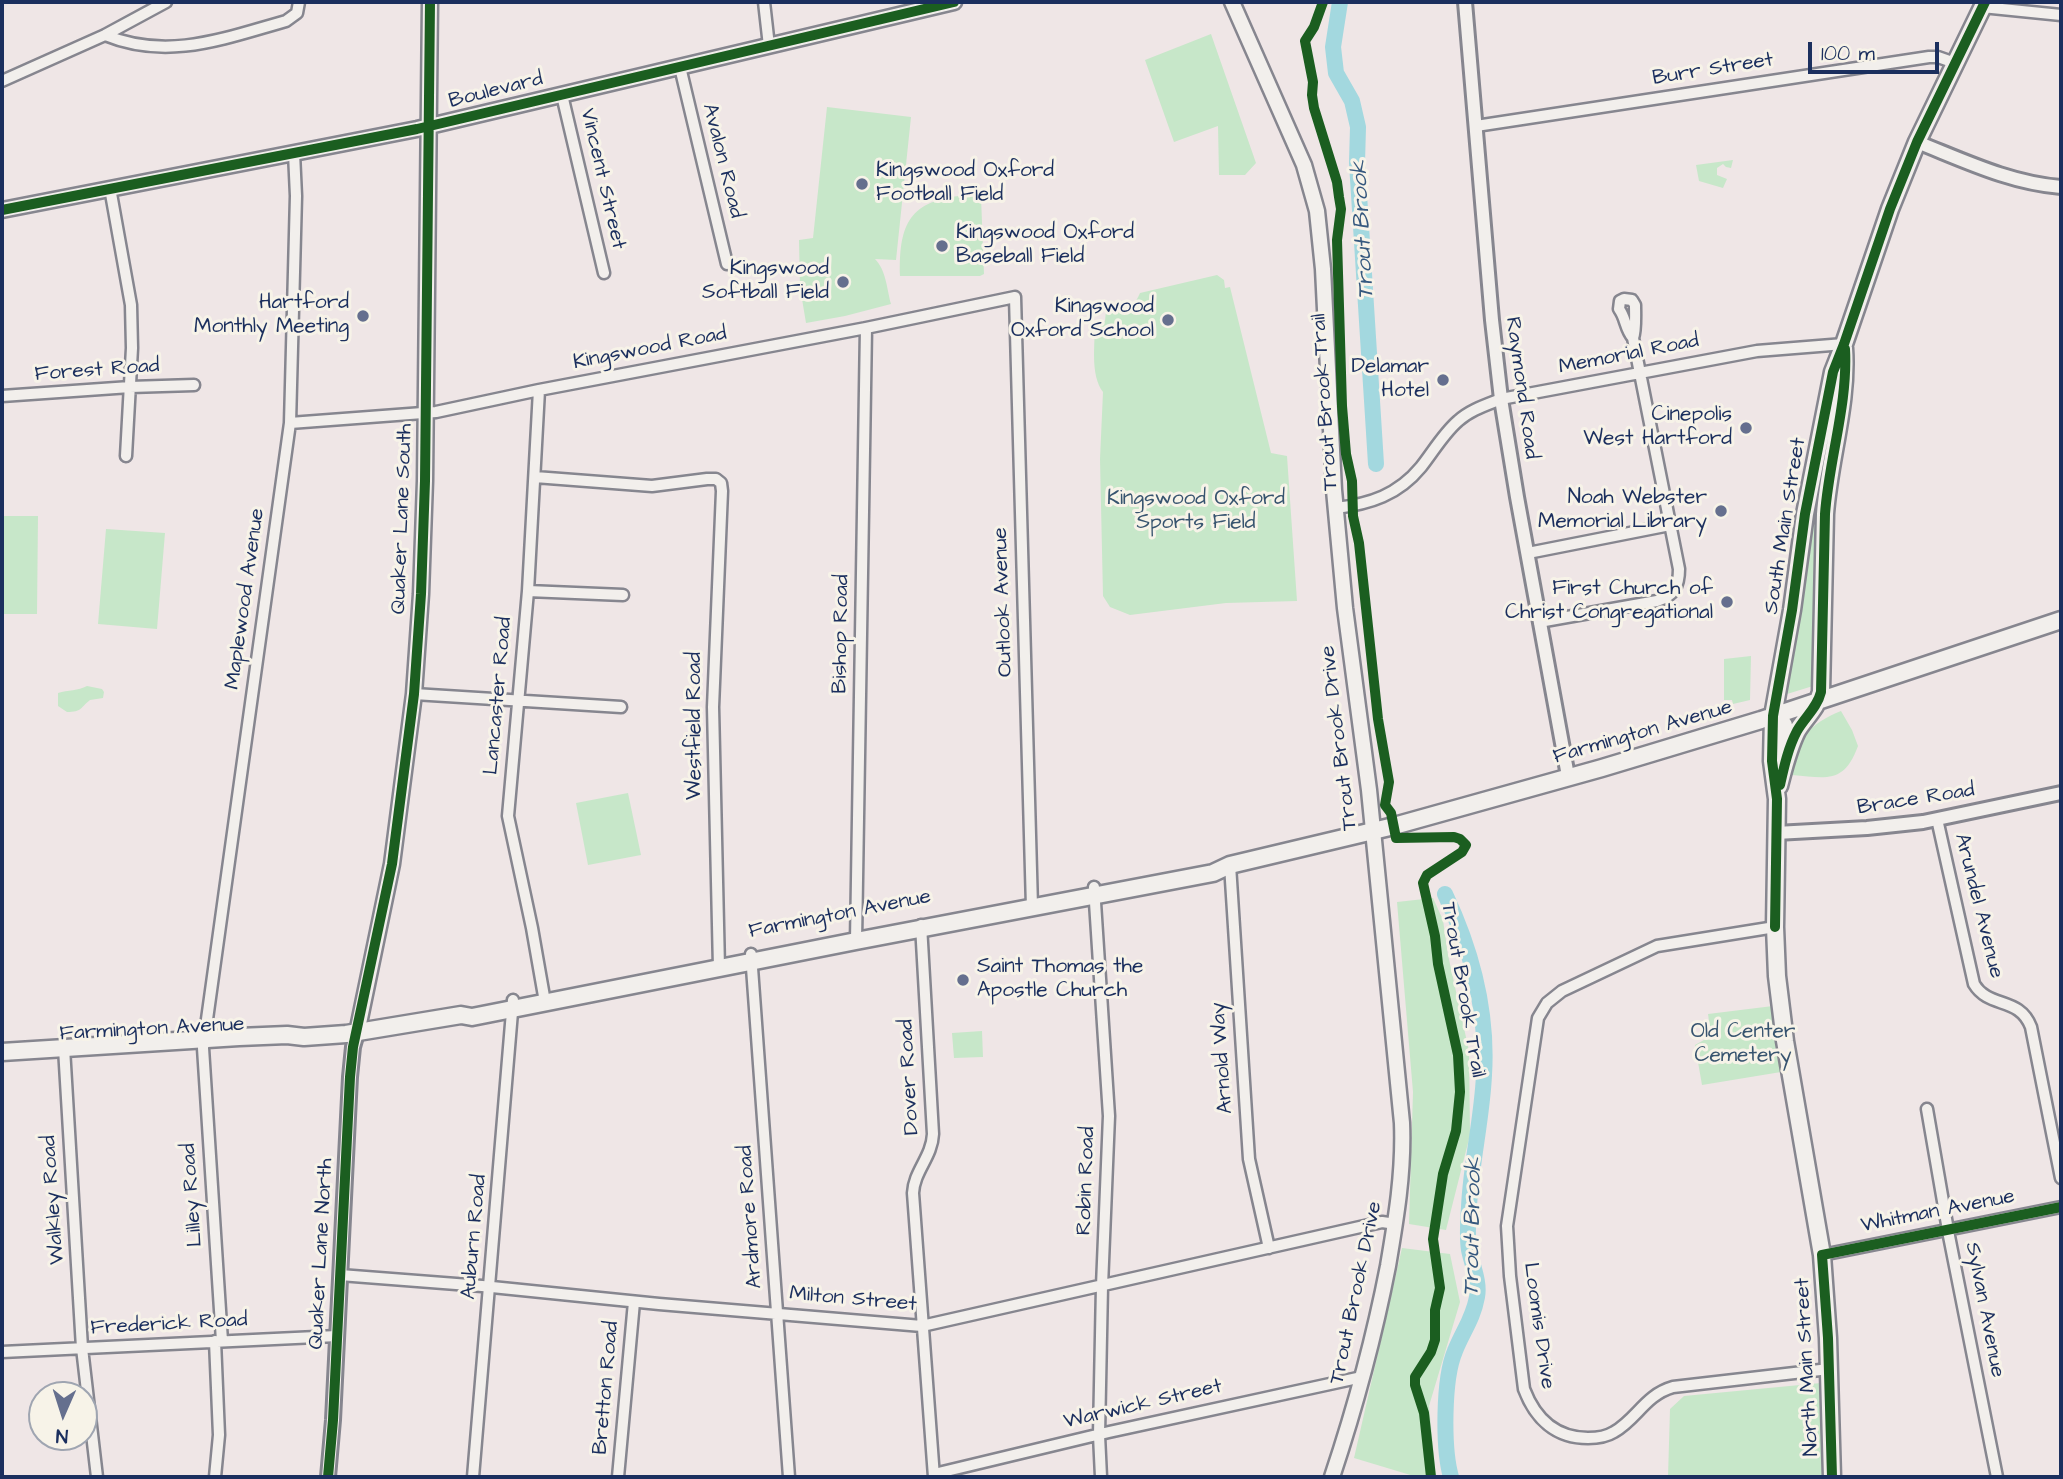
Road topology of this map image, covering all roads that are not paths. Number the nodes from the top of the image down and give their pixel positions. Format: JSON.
{"nodes":[{"id":1,"x":166,"y":2,"type":"edge"},
{"id":2,"x":299,"y":2,"type":"edge"},
{"id":3,"x":430,"y":2,"type":"edge"},
{"id":4,"x":764,"y":2,"type":"edge"},
{"id":5,"x":954,"y":2,"type":"edge"},
{"id":6,"x":1232,"y":2,"type":"edge"},
{"id":7,"x":1465,"y":2,"type":"edge"},
{"id":8,"x":1984,"y":5,"type":"edge"},
{"id":9,"x":2061,"y":15,"type":"edge"},
{"id":10,"x":105,"y":35,"type":"junction"},
{"id":11,"x":769,"y":46,"type":"junction"},
{"id":12,"x":1955,"y":63,"type":"junction"},
{"id":13,"x":680,"y":67,"type":"junction"},
{"id":14,"x":2,"y":81,"type":"edge"},
{"id":15,"x":562,"y":95,"type":"junction"},
{"id":16,"x":1476,"y":126,"type":"junction"},
{"id":17,"x":428,"y":127,"type":"junction"},
{"id":18,"x":1917,"y":142,"type":"junction"},
{"id":19,"x":294,"y":153,"type":"junction"},
{"id":20,"x":2061,"y":187,"type":"edge"},
{"id":21,"x":110,"y":188,"type":"junction"},
{"id":22,"x":2,"y":209,"type":"edge"},
{"id":23,"x":727,"y":264,"type":"dead end"},
{"id":24,"x":604,"y":273,"type":"dead end"},
{"id":25,"x":1015,"y":297,"type":"joint"},
{"id":26,"x":866,"y":328,"type":"junction"},
{"id":27,"x":1633,"y":338,"type":"dead end"},
{"id":28,"x":1844,"y":344,"type":"junction"},
{"id":29,"x":1639,"y":372,"type":"junction"},
{"id":30,"x":194,"y":385,"type":"dead end"},
{"id":31,"x":130,"y":387,"type":"junction"},
{"id":32,"x":539,"y":390,"type":"junction"},
{"id":33,"x":2,"y":397,"type":"edge"},
{"id":34,"x":1501,"y":399,"type":"junction"},
{"id":35,"x":426,"y":414,"type":"junction"},
{"id":36,"x":290,"y":423,"type":"junction"},
{"id":37,"x":127,"y":456,"type":"dead end"},
{"id":38,"x":535,"y":477,"type":"junction"},
{"id":39,"x":1336,"y":508,"type":"junction"},
{"id":40,"x":1670,"y":525,"type":"junction"},
{"id":41,"x":1528,"y":553,"type":"junction"},
{"id":42,"x":528,"y":591,"type":"junction"},
{"id":43,"x":623,"y":595,"type":"dead end"},
{"id":44,"x":2061,"y":620,"type":"edge"},
{"id":45,"x":1539,"y":622,"type":"junction"},
{"id":46,"x":414,"y":694,"type":"junction"},
{"id":47,"x":519,"y":699,"type":"junction"},
{"id":48,"x":1819,"y":701,"type":"junction"},
{"id":49,"x":621,"y":707,"type":"dead end"},
{"id":50,"x":1773,"y":716,"type":"junction"},
{"id":51,"x":1568,"y":776,"type":"junction"},
{"id":52,"x":2061,"y":793,"type":"edge"},
{"id":53,"x":1777,"y":799,"type":"junction"},
{"id":54,"x":1937,"y":819,"type":"junction"},
{"id":55,"x":1372,"y":832,"type":"junction"},
{"id":56,"x":1776,"y":833,"type":"junction"},
{"id":57,"x":1230,"y":865,"type":"junction"},
{"id":58,"x":1095,"y":891,"type":"junction"},
{"id":59,"x":1032,"y":903,"type":"junction"},
{"id":60,"x":921,"y":925,"type":"junction"},
{"id":61,"x":1775,"y":927,"type":"junction"},
{"id":62,"x":856,"y":937,"type":"junction"},
{"id":63,"x":751,"y":958,"type":"junction"},
{"id":64,"x":719,"y":964,"type":"junction"},
{"id":65,"x":544,"y":998,"type":"junction"},
{"id":66,"x":513,"y":1004,"type":"junction"},
{"id":67,"x":357,"y":1033,"type":"junction"},
{"id":68,"x":204,"y":1044,"type":"junction"},
{"id":69,"x":2,"y":1052,"type":"edge"},
{"id":70,"x":64,"y":1052,"type":"junction"},
{"id":71,"x":2,"y":1060,"type":"edge"},
{"id":72,"x":1927,"y":1109,"type":"dead end"},
{"id":73,"x":2061,"y":1178,"type":"edge"},
{"id":74,"x":2061,"y":1207,"type":"edge"},
{"id":75,"x":1396,"y":1224,"type":"junction"},
{"id":76,"x":1948,"y":1228,"type":"junction"},
{"id":77,"x":1269,"y":1248,"type":"junction"},
{"id":78,"x":1822,"y":1255,"type":"junction"},
{"id":79,"x":340,"y":1275,"type":"junction"},
{"id":80,"x":490,"y":1286,"type":"junction"},
{"id":81,"x":1102,"y":1286,"type":"junction"},
{"id":82,"x":634,"y":1302,"type":"junction"},
{"id":83,"x":777,"y":1313,"type":"junction"},
{"id":84,"x":922,"y":1326,"type":"junction"},
{"id":85,"x":337,"y":1336,"type":"junction"},
{"id":86,"x":218,"y":1341,"type":"junction"},
{"id":87,"x":82,"y":1348,"type":"junction"},
{"id":88,"x":2,"y":1352,"type":"edge"},
{"id":89,"x":1829,"y":1369,"type":"junction"},
{"id":90,"x":1362,"y":1377,"type":"junction"},
{"id":91,"x":1099,"y":1435,"type":"junction"},
{"id":92,"x":934,"y":1475,"type":"edge"},
{"id":93,"x":97,"y":1477,"type":"edge"},
{"id":94,"x":215,"y":1477,"type":"edge"},
{"id":95,"x":328,"y":1477,"type":"edge"},
{"id":96,"x":474,"y":1477,"type":"edge"},
{"id":97,"x":618,"y":1477,"type":"edge"},
{"id":98,"x":789,"y":1477,"type":"edge"},
{"id":99,"x":1101,"y":1477,"type":"edge"},
{"id":100,"x":1332,"y":1477,"type":"edge"},
{"id":101,"x":1832,"y":1477,"type":"edge"},
{"id":102,"x":1997,"y":1477,"type":"edge"}],
"edges":[{"from":1,"to":10,"type":"street"},
{"from":2,"to":10,"type":"street"},
{"from":3,"to":17,"type":"main road","name":"Quaker Lane South"},
{"from":4,"to":11,"type":"street"},
{"from":5,"to":11,"type":"main road","name":"Boulevard"},
{"from":6,"to":39,"type":"main road","name":"Trout Brook Drive"},
{"from":7,"to":16,"type":"street","name":"Raymond Road"},
{"from":8,"to":9,"type":"street"},
{"from":8,"to":12,"type":"main road","name":"South Main Street"},
{"from":10,"to":14,"type":"street"},
{"from":11,"to":13,"type":"main road","name":"Boulevard"},
{"from":12,"to":16,"type":"street","name":"Burr Street"},
{"from":12,"to":18,"type":"main road","name":"South Main Street"},
{"from":13,"to":15,"type":"main road","name":"Boulevard"},
{"from":13,"to":23,"type":"street","name":"Avalon Road"},
{"from":15,"to":17,"type":"main road","name":"Boulevard"},
{"from":15,"to":24,"type":"street","name":"Vincent Street"},
{"from":16,"to":34,"type":"street","name":"Raymond Road"},
{"from":17,"to":19,"type":"main road","name":"Boulevard"},
{"from":17,"to":35,"type":"main road","name":"Quaker Lane South"},
{"from":18,"to":20,"type":"street"},
{"from":18,"to":28,"type":"main road","name":"South Main Street"},
{"from":19,"to":21,"type":"main road","name":"Boulevard"},
{"from":19,"to":36,"type":"street","name":"Maplewood Avenue"},
{"from":21,"to":22,"type":"main road","name":"Boulevard"},
{"from":21,"to":31,"type":"street"},
{"from":25,"to":26,"type":"street","name":"Kingswood Road"},
{"from":25,"to":59,"type":"street","name":"Outlook Avenue"},
{"from":26,"to":32,"type":"street","name":"Kingswood Road"},
{"from":26,"to":62,"type":"street","name":"Bishop Road"},
{"from":27,"to":29,"type":"street"},
{"from":28,"to":29,"type":"street","name":"Memorial Road"},
{"from":28,"to":48,"type":"main road","name":"South Main Street"},
{"from":28,"to":50,"type":"main road","name":"South Main Street"},
{"from":29,"to":34,"type":"street","name":"Memorial Road"},
{"from":29,"to":40,"type":"street"},
{"from":30,"to":31,"type":"street","name":"Forest Road"},
{"from":31,"to":33,"type":"street","name":"Forest Road"},
{"from":31,"to":37,"type":"street"},
{"from":32,"to":35,"type":"street","name":"Kingswood Road"},
{"from":32,"to":38,"type":"street","name":"Lancaster Road"},
{"from":34,"to":39,"type":"street","name":"Memorial Road"},
{"from":34,"to":41,"type":"street","name":"Raymond Road"},
{"from":35,"to":36,"type":"street","name":"Kingswood Road"},
{"from":35,"to":46,"type":"main road","name":"Quaker Lane South"},
{"from":36,"to":68,"type":"street","name":"Maplewood Avenue"},
{"from":38,"to":42,"type":"street","name":"Lancaster Road"},
{"from":38,"to":64,"type":"street","name":"Westfield Road"},
{"from":39,"to":55,"type":"main road","name":"Trout Brook Drive"},
{"from":40,"to":41,"type":"street"},
{"from":40,"to":45,"type":"street"},
{"from":41,"to":45,"type":"street","name":"Raymond Road"},
{"from":42,"to":43,"type":"street"},
{"from":42,"to":47,"type":"street","name":"Lancaster Road"},
{"from":44,"to":48,"type":"main road","name":"Farmington Avenue"},
{"from":45,"to":51,"type":"street","name":"Raymond Road"},
{"from":46,"to":47,"type":"street"},
{"from":46,"to":67,"type":"main road","name":"Quaker Lane South"},
{"from":47,"to":49,"type":"street"},
{"from":47,"to":65,"type":"street","name":"Lancaster Road"},
{"from":48,"to":50,"type":"main road","name":"Farmington Avenue"},
{"from":48,"to":53,"type":"main road","name":"North Main Street"},
{"from":50,"to":51,"type":"main road","name":"Farmington Avenue"},
{"from":50,"to":53,"type":"main road","name":"North Main Street"},
{"from":51,"to":55,"type":"main road","name":"Farmington Avenue"},
{"from":52,"to":54,"type":"street","name":"Brace Road"},
{"from":53,"to":56,"type":"main road","name":"North Main Street"},
{"from":54,"to":56,"type":"street","name":"Brace Road"},
{"from":54,"to":73,"type":"street","name":"Arundel Avenue"},
{"from":55,"to":57,"type":"main road","name":"Farmington Avenue"},
{"from":55,"to":75,"type":"main road","name":"Trout Brook Drive"},
{"from":56,"to":61,"type":"main road","name":"North Main Street"},
{"from":57,"to":58,"type":"main road","name":"Farmington Avenue"},
{"from":57,"to":77,"type":"street","name":"Arnold Way"},
{"from":58,"to":59,"type":"main road","name":"Farmington Avenue"},
{"from":58,"to":81,"type":"street","name":"Robin Road"},
{"from":59,"to":60,"type":"main road","name":"Farmington Avenue"},
{"from":60,"to":62,"type":"main road","name":"Farmington Avenue"},
{"from":60,"to":84,"type":"street","name":"Dover Road"},
{"from":61,"to":78,"type":"main road","name":"North Main Street"},
{"from":61,"to":89,"type":"street","name":"Loomis Drive"},
{"from":62,"to":63,"type":"main road","name":"Farmington Avenue"},
{"from":63,"to":64,"type":"main road","name":"Farmington Avenue"},
{"from":63,"to":83,"type":"street","name":"Ardmore Road"},
{"from":64,"to":65,"type":"main road","name":"Farmington Avenue"},
{"from":65,"to":66,"type":"main road","name":"Farmington Avenue"},
{"from":66,"to":67,"type":"main road","name":"Farmington Avenue"},
{"from":66,"to":80,"type":"street","name":"Auburn Road"},
{"from":67,"to":68,"type":"main road","name":"Farmington Avenue"},
{"from":67,"to":79,"type":"street","name":"Quaker Lane North"},
{"from":68,"to":70,"type":"main road","name":"Farmington Avenue"},
{"from":68,"to":86,"type":"street","name":"Lilley Road"},
{"from":69,"to":70,"type":"main road","name":"Farmington Avenue"},
{"from":70,"to":71,"type":"main road","name":"Farmington Avenue"},
{"from":70,"to":87,"type":"street","name":"Walkley Road"},
{"from":72,"to":76,"type":"street","name":"Sylvan Avenue"},
{"from":74,"to":76,"type":"street","name":"Whitman Avenue"},
{"from":75,"to":77,"type":"street","name":"Milton Street"},
{"from":75,"to":90,"type":"main road","name":"Trout Brook Drive"},
{"from":76,"to":78,"type":"street","name":"Whitman Avenue"},
{"from":76,"to":102,"type":"street","name":"Sylvan Avenue"},
{"from":77,"to":81,"type":"street","name":"Milton Street"},
{"from":78,"to":89,"type":"main road","name":"North Main Street"},
{"from":79,"to":80,"type":"street","name":"Milton Street"},
{"from":79,"to":85,"type":"street","name":"Quaker Lane North"},
{"from":80,"to":82,"type":"street","name":"Milton Street"},
{"from":80,"to":96,"type":"street","name":"Auburn Road"},
{"from":81,"to":84,"type":"street","name":"Milton Street"},
{"from":81,"to":91,"type":"street","name":"Robin Road"},
{"from":82,"to":83,"type":"street","name":"Milton Street"},
{"from":82,"to":97,"type":"street","name":"Bretton Road"},
{"from":83,"to":84,"type":"street","name":"Milton Street"},
{"from":83,"to":98,"type":"street","name":"Ardmore Road"},
{"from":84,"to":92,"type":"street","name":"Dover Road"},
{"from":85,"to":86,"type":"street","name":"Frederick Road"},
{"from":85,"to":95,"type":"street","name":"Quaker Lane North"},
{"from":86,"to":87,"type":"street","name":"Frederick Road"},
{"from":86,"to":94,"type":"street","name":"Lilley Road"},
{"from":87,"to":88,"type":"street","name":"Frederick Road"},
{"from":87,"to":93,"type":"street","name":"Walkley Road"},
{"from":89,"to":101,"type":"main road","name":"North Main Street"},
{"from":90,"to":91,"type":"street","name":"Warwick Street"},
{"from":90,"to":100,"type":"main road","name":"Trout Brook Drive"},
{"from":91,"to":92,"type":"street","name":"Warwick Street"},
{"from":91,"to":99,"type":"street","name":"Robin Road"}]}
